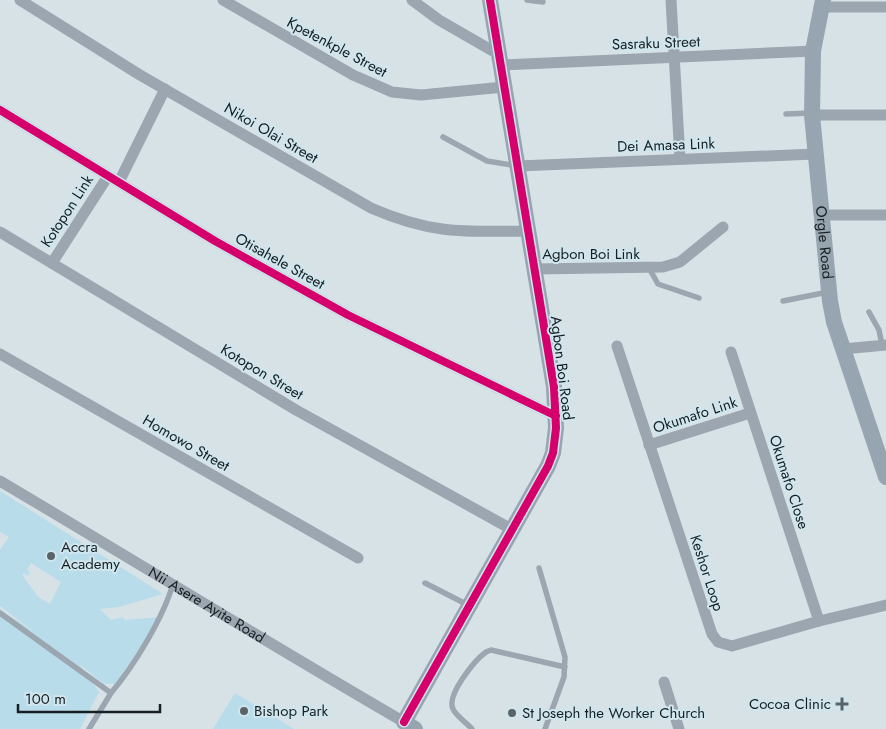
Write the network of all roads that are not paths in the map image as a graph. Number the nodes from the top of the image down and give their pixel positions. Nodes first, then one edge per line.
1 (20, 0) edge
2 (224, 0) edge
3 (412, 0) edge
4 (490, 0) edge
5 (527, 0) edge
6 (671, 0) edge
7 (543, 2) dead end
8 (822, 4) edge
9 (886, 7) edge
10 (813, 51) junction
11 (673, 58) junction
12 (500, 63) junction
13 (504, 87) junction
14 (165, 89) junction
15 (0, 110) edge
16 (786, 114) dead end
17 (812, 114) junction
18 (886, 115) edge
19 (443, 137) dead end
20 (815, 154) junction
21 (680, 159) junction
22 (518, 166) junction
23 (108, 176) junction
24 (119, 182) junction
25 (821, 215) junction
26 (886, 215) edge
27 (723, 227) dead end
28 (528, 231) junction
29 (0, 232) edge
30 (52, 263) junction
31 (649, 268) junction
32 (534, 269) junction
33 (829, 292) junction
34 (699, 298) dead end
35 (783, 301) dead end
36 (869, 312) dead end
37 (884, 345) edge
38 (617, 346) dead end
39 (843, 349) junction
40 (731, 352) dead end
41 (0, 354) edge
42 (750, 413) junction
43 (556, 416) junction
44 (649, 445) junction
45 (886, 477) edge
46 (0, 481) edge
47 (513, 530) junction
48 (358, 558) dead end
49 (539, 568) dead end
50 (426, 583) dead end
51 (173, 584) junction
52 (886, 605) edge
53 (470, 606) junction
54 (0, 614) edge
55 (819, 621) junction
56 (565, 667) junction
57 (664, 682) dead end
58 (111, 693) junction
59 (409, 726) edge
60 (90, 729) edge
61 (472, 729) edge
62 (544, 729) edge
63 (679, 729) edge

1 - 14 street, Nikoi Olai Street
2 - 13 street, Kpetenkple Street
3 - 12 street
4 - 12 street, Agbon Boi Road
5 - 7 lane
6 - 11 street
8 - 9 street
8 - 10 street, Orgle Road
10 - 11 street, Sasraku Street
10 - 17 street, Orgle Road
11 - 12 street, Sasraku Street
11 - 21 street
12 - 13 street, Agbon Boi Road
13 - 22 street, Agbon Boi Road
14 - 24 street, Kotopon Link
14 - 28 street, Nikoi Olai Street
15 - 23 street, Otisahele Street
16 - 17 lane
17 - 18 street
17 - 20 street, Orgle Road
19 - 22 lane
20 - 21 street, Dei Amasa Link
20 - 25 street, Orgle Road
21 - 22 street, Dei Amasa Link
22 - 28 street, Agbon Boi Road
23 - 24 street, Otisahele Street
23 - 30 street, Kotopon Link
24 - 43 street, Otisahele Street
25 - 26 street
25 - 33 street, Orgle Road
27 - 31 street, Agbon Boi Link
28 - 32 street, Agbon Boi Road
29 - 30 street, Kotopon Street
30 - 47 street, Kotopon Street
31 - 32 street, Agbon Boi Link
31 - 34 lane, Agbon Boi Link
32 - 43 street, Agbon Boi Road
33 - 35 lane
33 - 39 street, Orgle Road
36 - 37 lane
37 - 39 street
38 - 44 street, Keshor Loop
39 - 45 street, Orgle Road
40 - 42 street, Okumafo Close
41 - 48 street, Homowo Street
42 - 44 street, Okumafo Link
42 - 55 street, Okumafo Close
43 - 47 street, Agbon Boi Road
44 - 55 street, Keshor Loop
46 - 51 street, Nii Asere Ayite Road
47 - 53 street, Agbon Boi Road
49 - 56 lane
50 - 53 lane
51 - 58 lane
51 - 59 street, Nii Asere Ayite Road
52 - 55 street, Keshor Loop
53 - 59 street, Agbon Boi Road
54 - 58 lane
56 - 61 lane
56 - 62 lane
57 - 63 street
58 - 60 lane

